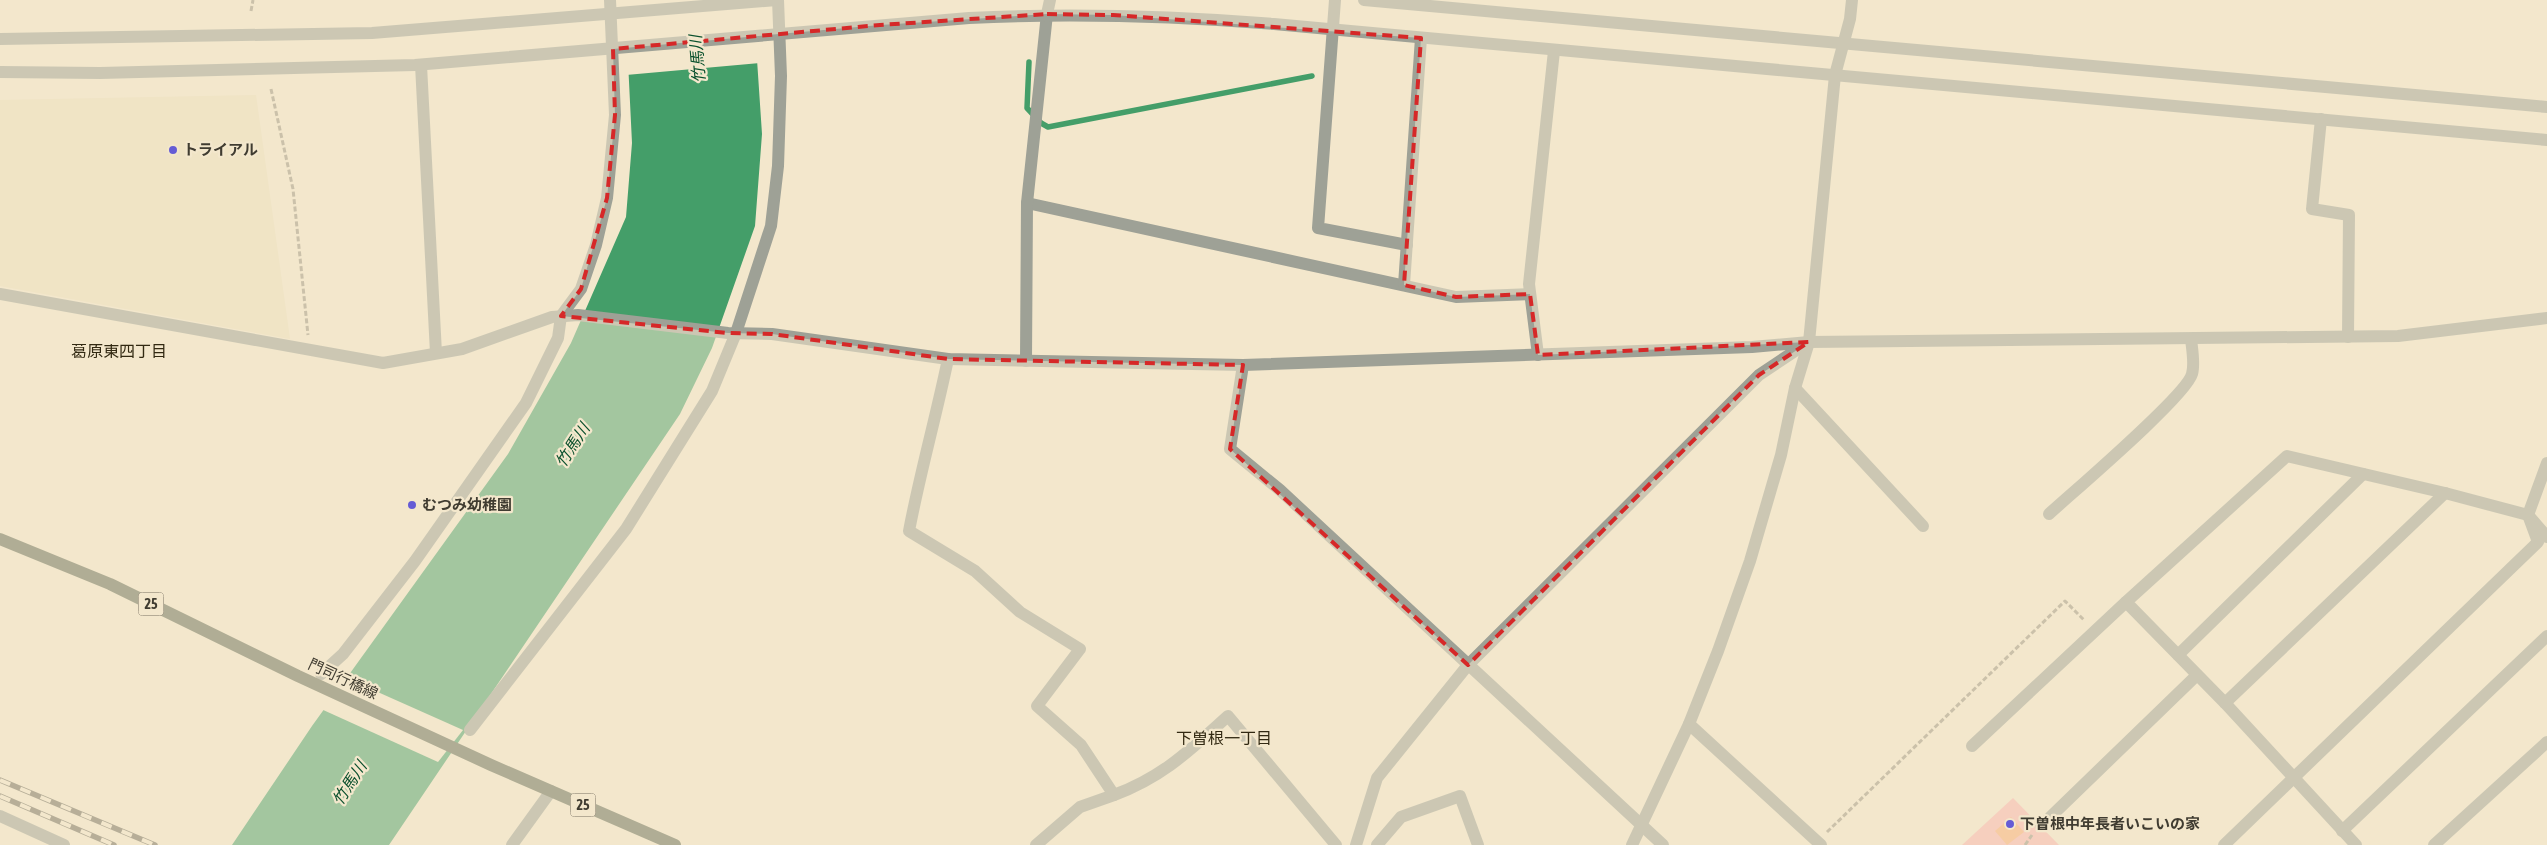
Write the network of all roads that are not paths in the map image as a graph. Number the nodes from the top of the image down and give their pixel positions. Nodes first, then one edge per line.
1 (610, 0) edge
2 (775, 0) edge
3 (1050, 0) edge
4 (1335, 0) edge
5 (1364, 0) edge
6 (1852, 0) edge
7 (1047, 14) junction
8 (614, 15) junction
9 (1331, 30) junction
10 (776, 35) junction
11 (1421, 38) junction
12 (0, 39) edge
13 (1844, 44) junction
14 (616, 49) junction
15 (1554, 51) junction
16 (421, 65) junction
17 (0, 72) edge
18 (1835, 76) junction
19 (2547, 107) edge
20 (2321, 119) junction
21 (2547, 140) edge
22 (1027, 204) junction
23 (1407, 245) junction
24 (1404, 285) junction
25 (0, 294) edge
26 (1530, 294) junction
27 (561, 316) junction
28 (2547, 318) edge
29 (732, 334) junction
30 (2348, 337) junction
31 (2191, 339) junction
32 (1809, 342) junction
33 (436, 353) junction
34 (1538, 354) junction
35 (948, 359) junction
36 (1026, 361) junction
37 (1243, 365) junction
38 (1795, 388) junction
39 (2547, 463) edge
40 (2363, 474) junction
41 (2445, 493) junction
42 (2049, 514) dead end
43 (2528, 515) junction
44 (1923, 526) dead end
45 (2547, 536) edge
46 (0, 539) edge
47 (2126, 602) junction
48 (2547, 636) edge
49 (2178, 655) junction
50 (1468, 665) junction
51 (321, 674) dead end
52 (2197, 675) junction
53 (2225, 703) junction
54 (1689, 724) junction
55 (470, 730) dead end
56 (2547, 742) edge
57 (1972, 746) dead end
58 (2295, 779) junction
59 (551, 791) junction
60 (1114, 795) junction
61 (0, 816) edge
62 (1642, 826) junction
63 (2042, 826) dead end
64 (2342, 831) junction
65 (1820, 844) edge
66 (64, 845) edge
67 (512, 845) edge
68 (675, 845) edge
69 (1036, 845) edge
70 (1336, 845) edge
71 (1356, 845) edge
72 (1377, 845) edge
73 (1478, 845) edge
74 (1632, 845) edge
75 (1663, 845) edge
76 (2224, 845) edge
77 (2356, 845) edge
78 (2434, 845) edge

1 - 8 street
2 - 8 street
2 - 10 street
3 - 7 street
4 - 9 street
5 - 13 street
6 - 13 street
7 - 9 street
7 - 10 street
7 - 22 street
8 - 12 street
8 - 14 street
9 - 11 street
9 - 23 street
10 - 14 street
10 - 29 street
11 - 15 street
11 - 23 street
13 - 18 street
13 - 19 street
14 - 16 street
14 - 27 street
15 - 18 street
15 - 26 street
16 - 17 street
16 - 33 street
18 - 20 street
18 - 32 street
20 - 21 street
20 - 30 street
22 - 24 street
22 - 36 street
23 - 24 street
24 - 26 street
25 - 33 street
26 - 34 street
27 - 29 street
27 - 33 street
27 - 51 street
28 - 30 street
29 - 35 street
29 - 55 street
30 - 31 street
31 - 32 street
31 - 42 street
32 - 34 street
32 - 38 street
32 - 50 street
34 - 37 street
35 - 36 street
35 - 60 street
36 - 37 street
37 - 50 street
38 - 44 street
38 - 54 street
39 - 43 street
40 - 41 street
40 - 47 street
40 - 49 street
41 - 43 street
41 - 53 street
43 - 45 street
43 - 58 street
46 - 59 main road, 門司行橋線 / 25
47 - 49 street
47 - 57 street
48 - 64 street
49 - 52 street
50 - 62 street
50 - 71 street
52 - 53 street
52 - 63 street
53 - 58 street
54 - 62 street
54 - 65 street
56 - 78 street
58 - 64 street
58 - 76 street
59 - 67 street
59 - 68 main road, 門司行橋線 / 25
60 - 69 street
60 - 70 street
61 - 66 street
62 - 74 street
62 - 75 street
64 - 77 street
72 - 73 street

